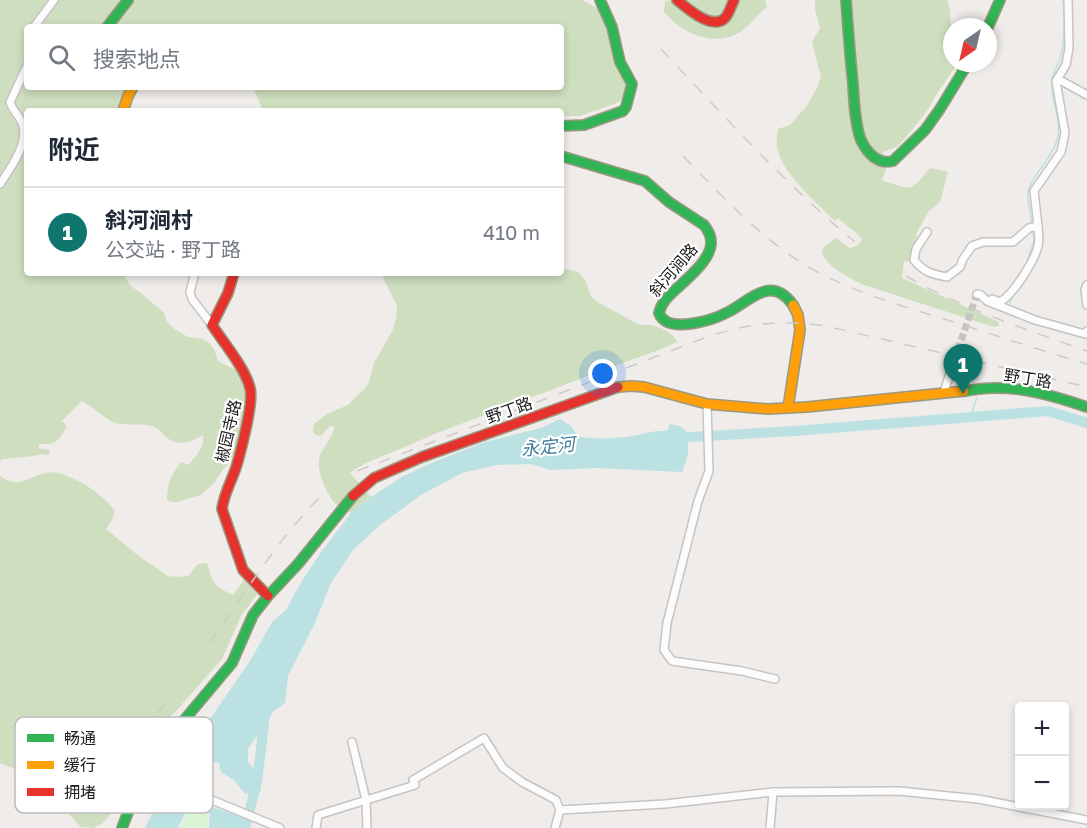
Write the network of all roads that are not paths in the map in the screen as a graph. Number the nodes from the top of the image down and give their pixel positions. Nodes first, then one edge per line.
1 (54, 0) edge
2 (128, 0) edge
3 (600, 0) edge
4 (676, 0) edge
5 (734, 0) edge
6 (846, 0) edge
7 (1000, 0) edge
8 (1068, 0) edge
9 (992, 18) edge
10 (36, 24) edge
11 (109, 24) edge
12 (24, 72) edge
13 (963, 72) edge
14 (1058, 79) junction
15 (132, 90) edge
16 (1087, 96) edge
17 (124, 108) edge
18 (564, 126) edge
19 (24, 135) edge
20 (24, 135) edge
21 (564, 157) edge
22 (0, 184) edge
23 (1034, 227) junction
24 (927, 232) dead end
25 (194, 276) edge
26 (234, 276) edge
27 (1087, 285) edge
28 (1087, 305) edge
29 (212, 325) junction
30 (1087, 331) edge
31 (951, 370) tunnel mouth
32 (944, 392) junction
33 (707, 404) junction
34 (1087, 407) edge
35 (788, 408) junction
36 (268, 596) junction
37 (775, 679) dead end
38 (187, 717) edge
39 (352, 742) dead end
40 (773, 792) junction
41 (366, 800) junction
42 (213, 801) edge
43 (1015, 805) edge
44 (560, 810) junction
45 (1039, 810) edge
46 (128, 813) edge
47 (1087, 820) edge
48 (122, 828) edge
49 (280, 828) edge
50 (316, 828) edge
51 (367, 828) edge
52 (555, 828) edge
53 (770, 828) edge

1 - 10 street
2 - 11 street
3 - 18 street
4 - 5 street
6 - 13 street
7 - 9 street
8 - 14 street
12 - 20 street
14 - 16 street
14 - 23 street
15 - 17 street
19 - 22 street
21 - 35 street, 斜河涧路
23 - 24 street
23 - 30 street
25 - 29 street
26 - 29 street
27 - 28 street
29 - 36 street, 椒园寺路
31 - 32 street
32 - 34 street, 野丁路
32 - 35 street, 野丁路
33 - 35 street, 野丁路
33 - 36 street, 野丁路
33 - 37 street
36 - 38 street, 野丁路
39 - 41 street
40 - 43 street
40 - 44 street
40 - 53 street
41 - 44 street
41 - 50 street
41 - 51 street
42 - 49 street
44 - 52 street
45 - 47 street
46 - 48 street, 野丁路

